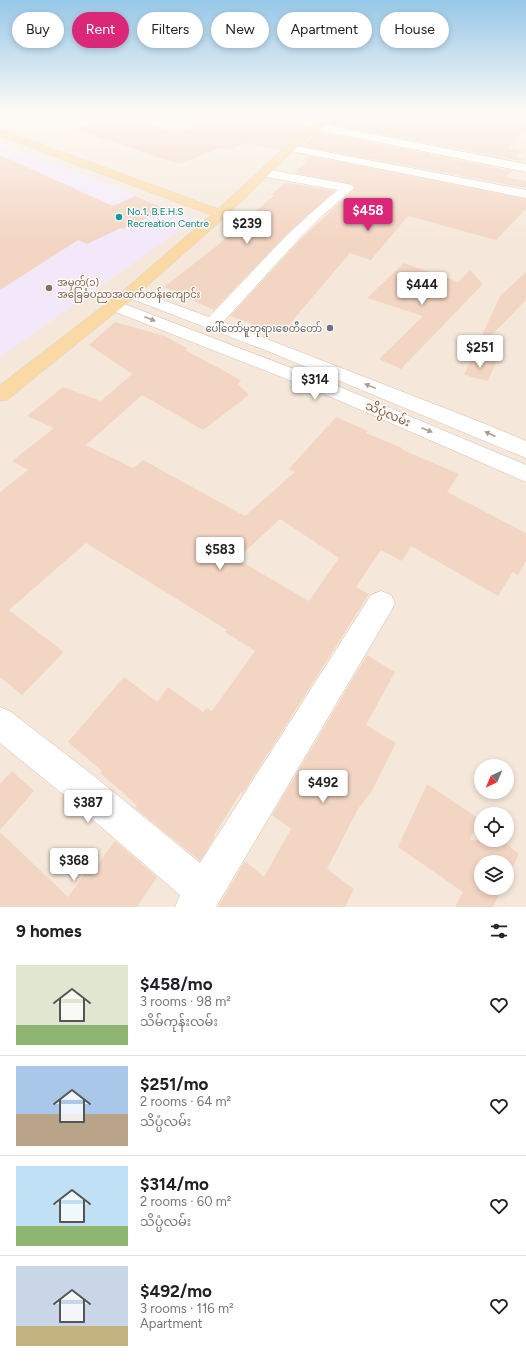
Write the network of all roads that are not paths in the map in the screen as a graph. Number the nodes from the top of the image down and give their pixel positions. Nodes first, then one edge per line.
1 (63, 155) edge
2 (283, 155) edge
3 (328, 155) edge
4 (464, 155) edge
5 (526, 168) edge
6 (265, 173) junction
7 (526, 194) edge
8 (220, 214) junction
9 (130, 293) junction
10 (114, 305) junction
11 (212, 324) junction
12 (0, 395) edge
13 (526, 450) edge
14 (526, 474) edge
15 (381, 603) dead end
16 (0, 723) edge
17 (199, 899) edge

1 - 8 main road
2 - 6 main road
3 - 7 street
4 - 5 street
6 - 8 main road
6 - 11 street
8 - 9 main road
9 - 10 main road
9 - 11 street, သိပ္ပံလမ်း
10 - 12 main road
10 -> 14 street, သိပ္ပံလမ်း
13 -> 11 street, သိပ္ပံလမ်း
15 - 17 street
16 - 17 street

